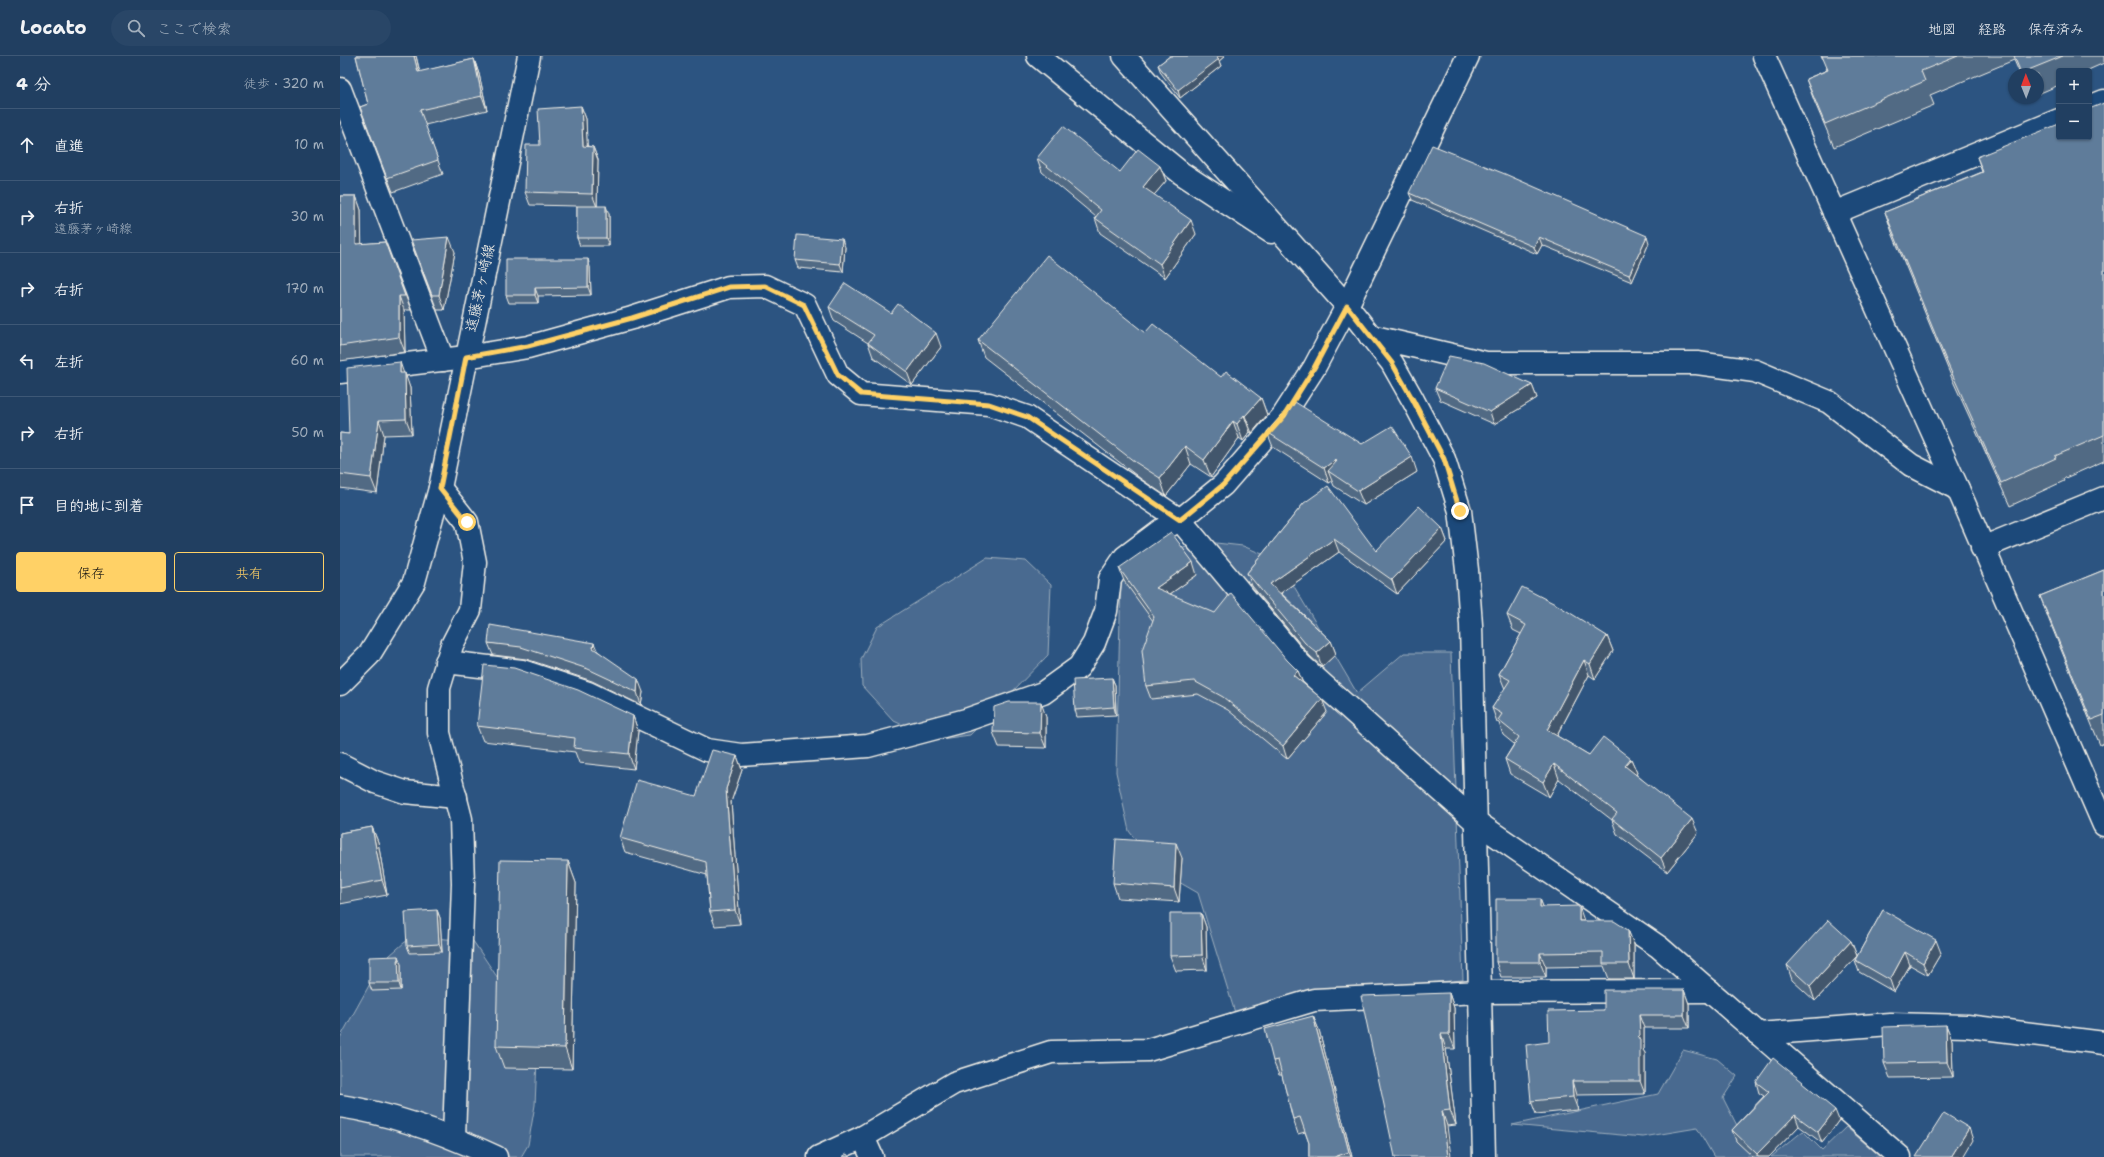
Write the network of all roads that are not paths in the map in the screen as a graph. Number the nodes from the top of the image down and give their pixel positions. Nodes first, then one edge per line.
1 (529, 56) edge
2 (1038, 56) edge
3 (1124, 56) edge
4 (1468, 56) edge
5 (1764, 56) edge
6 (340, 90) edge
7 (2104, 101) edge
8 (2092, 106) edge
9 (2056, 121) edge
10 (1834, 213) junction
11 (1295, 248) junction
12 (1347, 306) junction
13 (1370, 336) junction
14 (466, 357) junction
15 (443, 360) junction
16 (340, 372) edge
17 (440, 488) junction
18 (1958, 489) junction
19 (2104, 498) edge
20 (1180, 520) junction
21 (1982, 548) junction
22 (446, 662) junction
23 (340, 684) edge
24 (340, 764) edge
25 (456, 797) junction
26 (1475, 820) junction
27 (2104, 825) edge
28 (1710, 991) junction
29 (1480, 992) junction
30 (1758, 1034) junction
31 (2104, 1043) edge
32 (340, 1106) edge
33 (454, 1137) junction
34 (863, 1137) junction
35 (496, 1157) edge
36 (819, 1157) edge
37 (872, 1157) edge
38 (1484, 1157) edge
39 (1900, 1157) edge

1 - 14 street, 遠藤茅ヶ崎線
2 - 11 street
3 - 11 street
4 - 12 street
5 - 10 street
6 - 15 street
7 - 8 street
9 - 10 street
10 - 18 street
11 - 12 street
12 - 13 street
12 - 20 street
13 - 18 street
13 - 26 street
14 - 15 street
14 - 17 street, 遠藤茅ヶ崎線
14 - 20 street
15 - 16 street
17 - 22 street
17 - 23 street, 遠藤茅ヶ崎線
18 - 21 street
19 - 21 street
20 - 22 street
20 - 26 street
21 - 27 street
22 - 25 street
24 - 25 street
25 - 33 street
26 - 28 street
26 - 29 street
28 - 29 street
28 - 30 street
29 - 34 street
29 - 38 street
30 - 31 street
30 - 39 street
32 - 33 street
33 - 35 street
34 - 36 street
34 - 37 street

